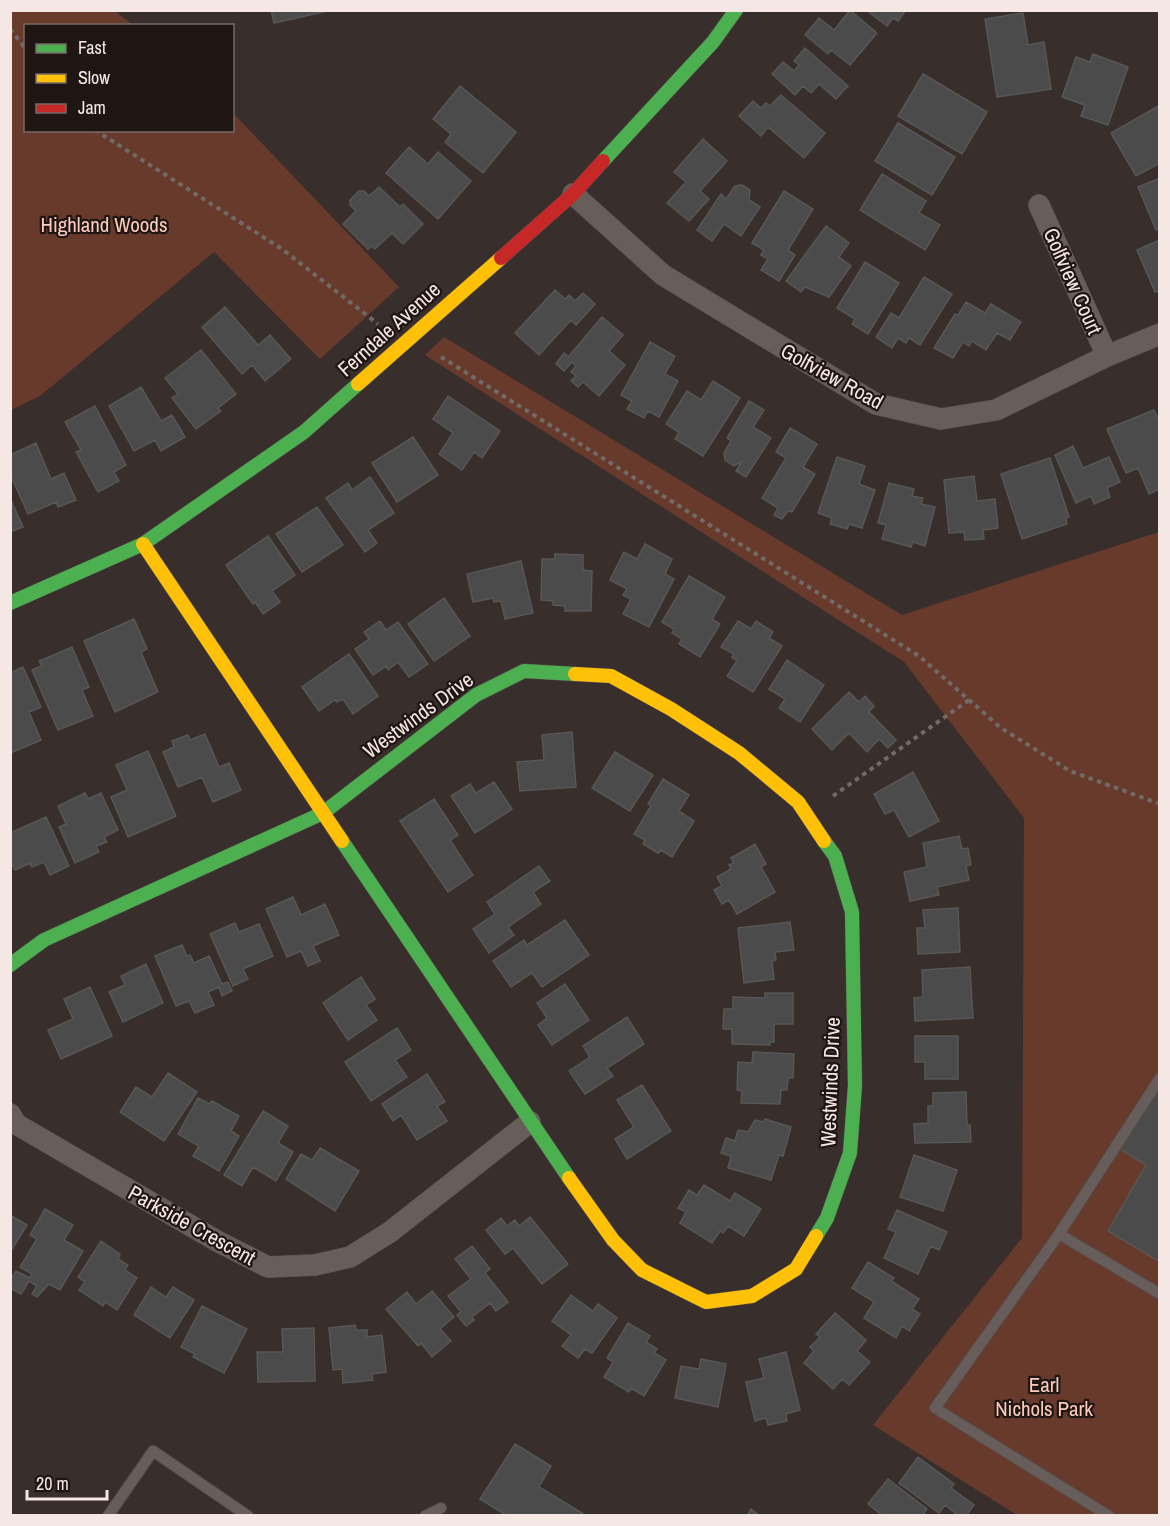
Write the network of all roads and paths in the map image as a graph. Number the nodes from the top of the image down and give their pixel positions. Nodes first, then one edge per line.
1 (736, 10) edge
2 (10, 29) edge
3 (24, 46) edge
4 (98, 132) edge
5 (573, 194) junction
6 (1040, 206) dead end
7 (378, 324) dead end
8 (1160, 334) edge
9 (1107, 356) junction
10 (441, 357) dead end
11 (143, 544) junction
12 (10, 603) edge
13 (969, 700) junction
14 (833, 796) dead end
15 (1160, 804) edge
16 (323, 813) junction
17 (10, 965) edge
18 (1160, 1078) edge
19 (10, 1114) edge
20 (530, 1122) junction
21 (1059, 1234) junction
22 (1160, 1294) edge
23 (441, 1508) dead end
24 (108, 1515) edge
25 (248, 1515) edge
26 (425, 1515) edge
27 (1109, 1515) edge

1 - 5 street, Ferndale Avenue
2 - 3 path
4 - 7 path
5 - 9 street, Golfview Road
5 - 11 street, Ferndale Avenue
6 - 9 street, Golfview Court
8 - 9 street, Golfview Road
10 - 13 path
11 - 12 street, Ferndale Avenue
11 - 16 street, Westwinds Drive
13 - 14 path
13 - 15 path
16 - 17 street
16 - 20 street, Westwinds Drive
16 - 20 street, Westwinds Drive
18 - 21 lane
19 - 20 street, Parkside Crescent
21 - 22 lane
21 - 27 lane
23 - 26 lane
24 - 25 lane

